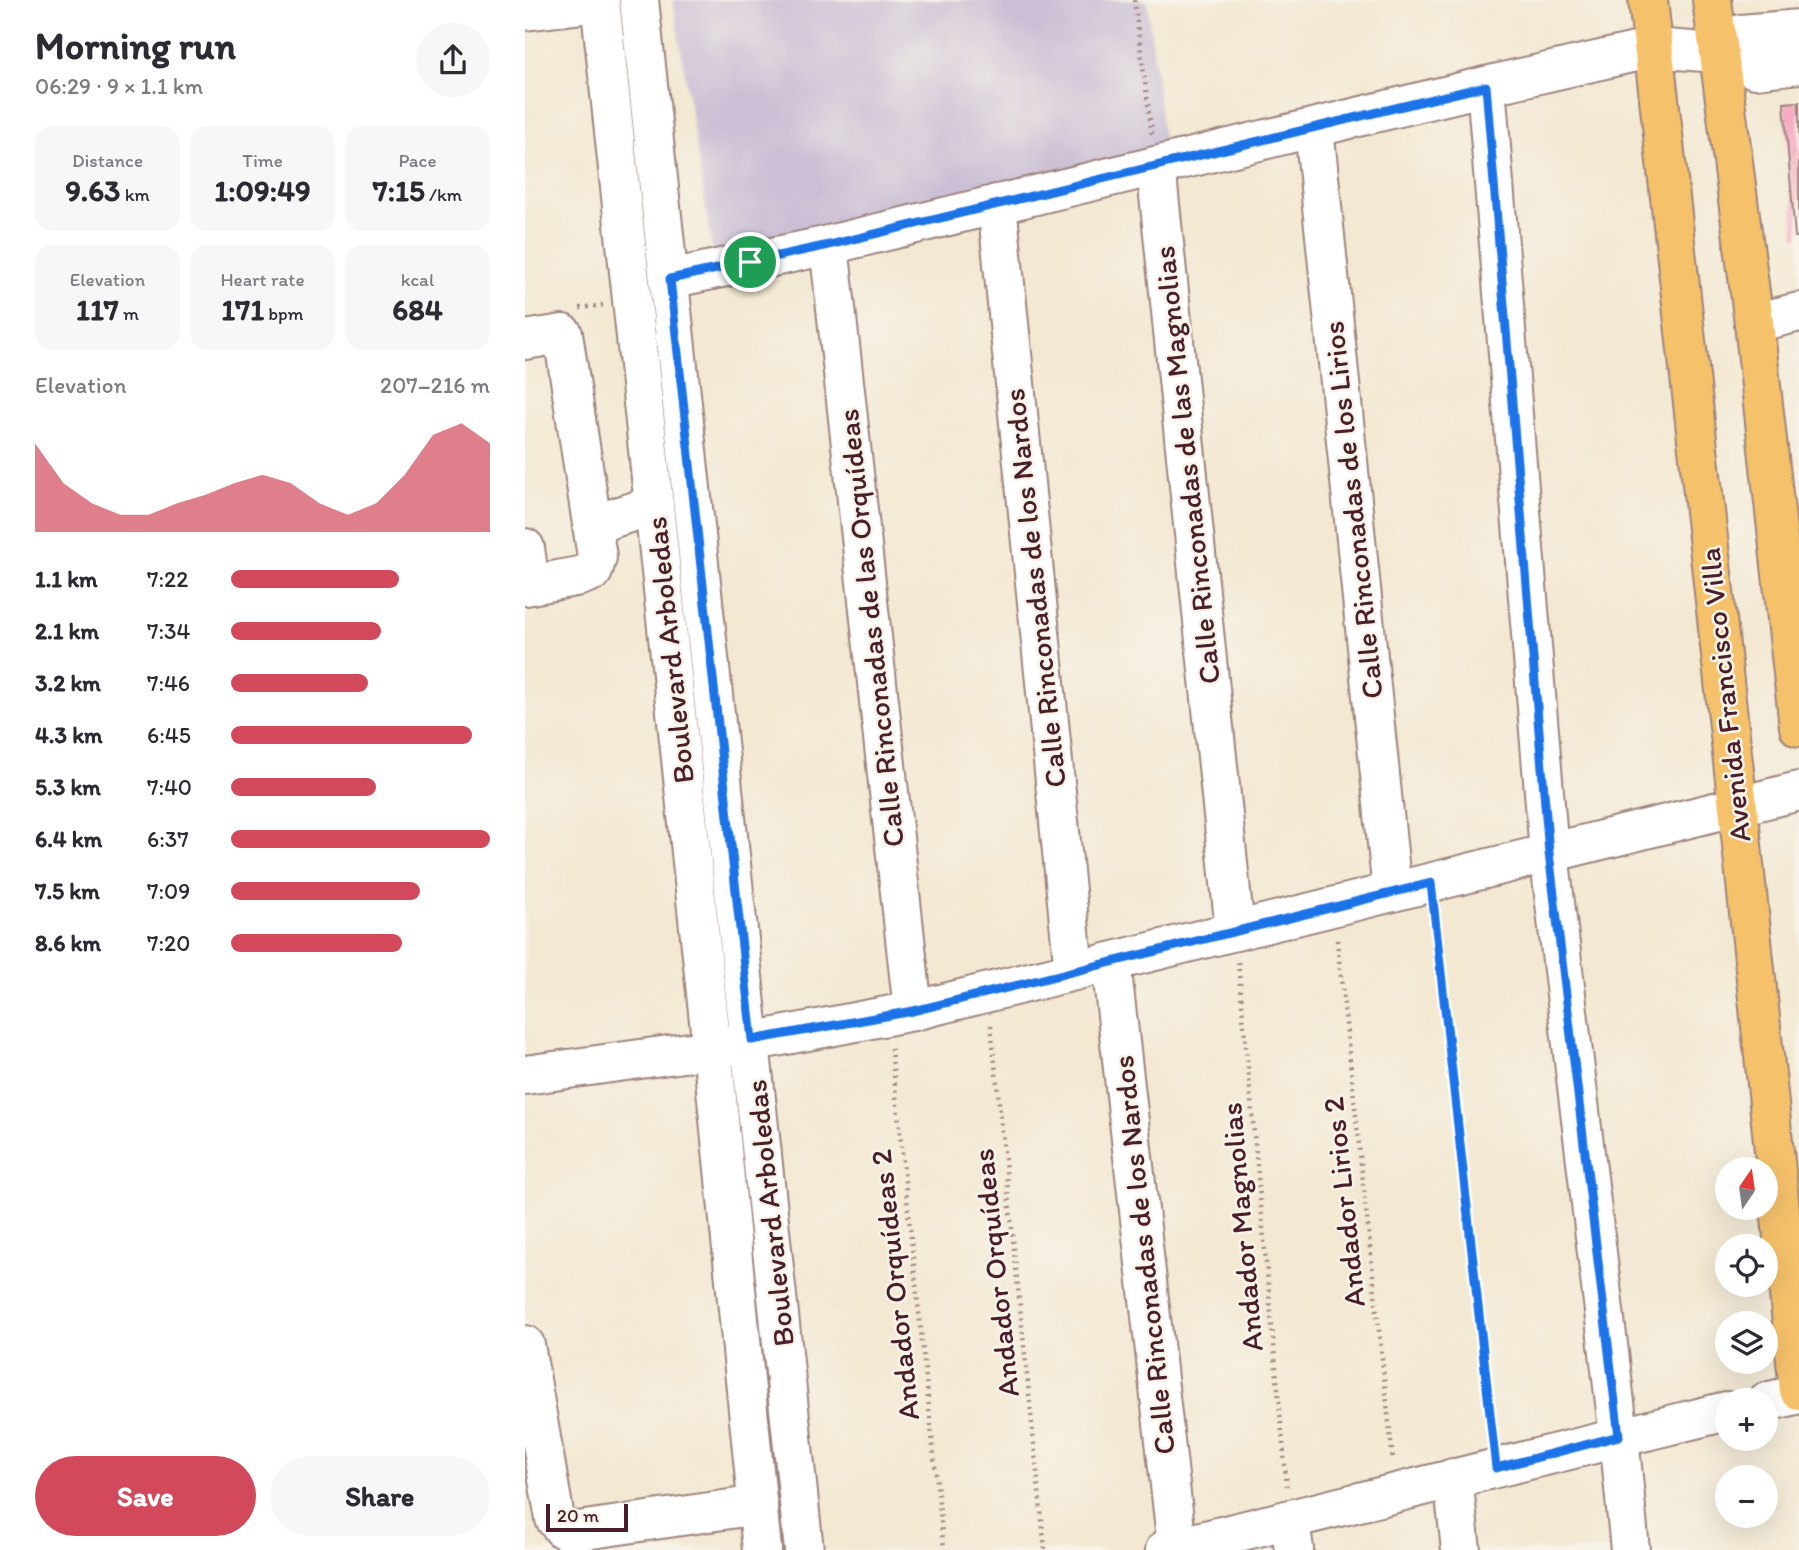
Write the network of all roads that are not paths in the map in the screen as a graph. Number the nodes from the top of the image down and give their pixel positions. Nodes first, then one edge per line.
1 (639, 0) edge
2 (1648, 0) edge
3 (1712, 0) edge
4 (600, 1) edge
5 (525, 11) edge
6 (1795, 31) edge
7 (1653, 48) junction
8 (1717, 53) junction
9 (1486, 86) junction
10 (1314, 128) junction
11 (1156, 166) junction
12 (997, 204) junction
13 (829, 245) junction
14 (670, 279) junction
15 (1799, 312) edge
16 (1754, 323) junction
17 (525, 340) edge
18 (655, 516) junction
19 (593, 534) junction
20 (525, 548) edge
21 (528, 585) edge
22 (1799, 727) edge
23 (1799, 791) edge
24 (1738, 807) junction
25 (1549, 853) junction
26 (1392, 892) junction
27 (1235, 931) junction
28 (1111, 962) junction
29 (1074, 971) junction
30 (900, 1014) junction
31 (752, 1040) junction
32 (712, 1049) junction
33 (525, 1075) edge
34 (525, 1345) edge
35 (1799, 1392) edge
36 (1778, 1398) edge
37 (1715, 1414) edge
38 (1619, 1436) junction
39 (1453, 1478) junction
40 (758, 1505) junction
41 (1292, 1534) edge
42 (1171, 1549) edge
43 (762, 1550) edge
44 (804, 1550) edge
45 (1461, 1550) edge
46 (1630, 1550) edge

1 - 14 street, Boulevard Arboledas
2 - 7 main road, Avenida Francisco Villa
3 - 8 main road
4 - 5 street
4 - 18 street, Boulevard Arboledas
6 - 8 street
7 - 8 street
7 - 9 street
7 - 24 main road, Avenida Francisco Villa
8 - 16 main road
9 - 10 street
9 - 25 street
10 - 11 street
10 - 26 street, Calle Rinconadas de los Lirios
11 - 12 street
11 - 27 street, Calle Rinconadas de las Magnolias
12 - 13 street
12 - 29 street, Calle Rinconadas de los Nardos
13 - 14 street
13 - 30 street, Calle Rinconadas de las Orquídeas
14 - 31 street, Boulevard Arboledas
15 - 16 street
16 - 22 main road
17 - 19 street
18 - 19 street
18 - 32 street, Boulevard Arboledas
19 - 21 street
20 - 21 street
23 - 24 street
24 - 25 street
24 - 35 main road, Avenida Francisco Villa
25 - 26 street
25 - 38 street
26 - 27 street
27 - 28 street
28 - 29 street
28 - 42 street, Calle Rinconadas de los Nardos
29 - 30 street
30 - 31 street
31 - 32 street
31 - 44 street, Boulevard Arboledas
32 - 33 street
32 - 40 street, Boulevard Arboledas
34 - 40 street
35 - 36 street
37 - 38 street
38 - 39 street
38 - 46 street
39 - 41 street
39 - 45 street
40 - 43 street, Boulevard Arboledas
41 - 42 street

